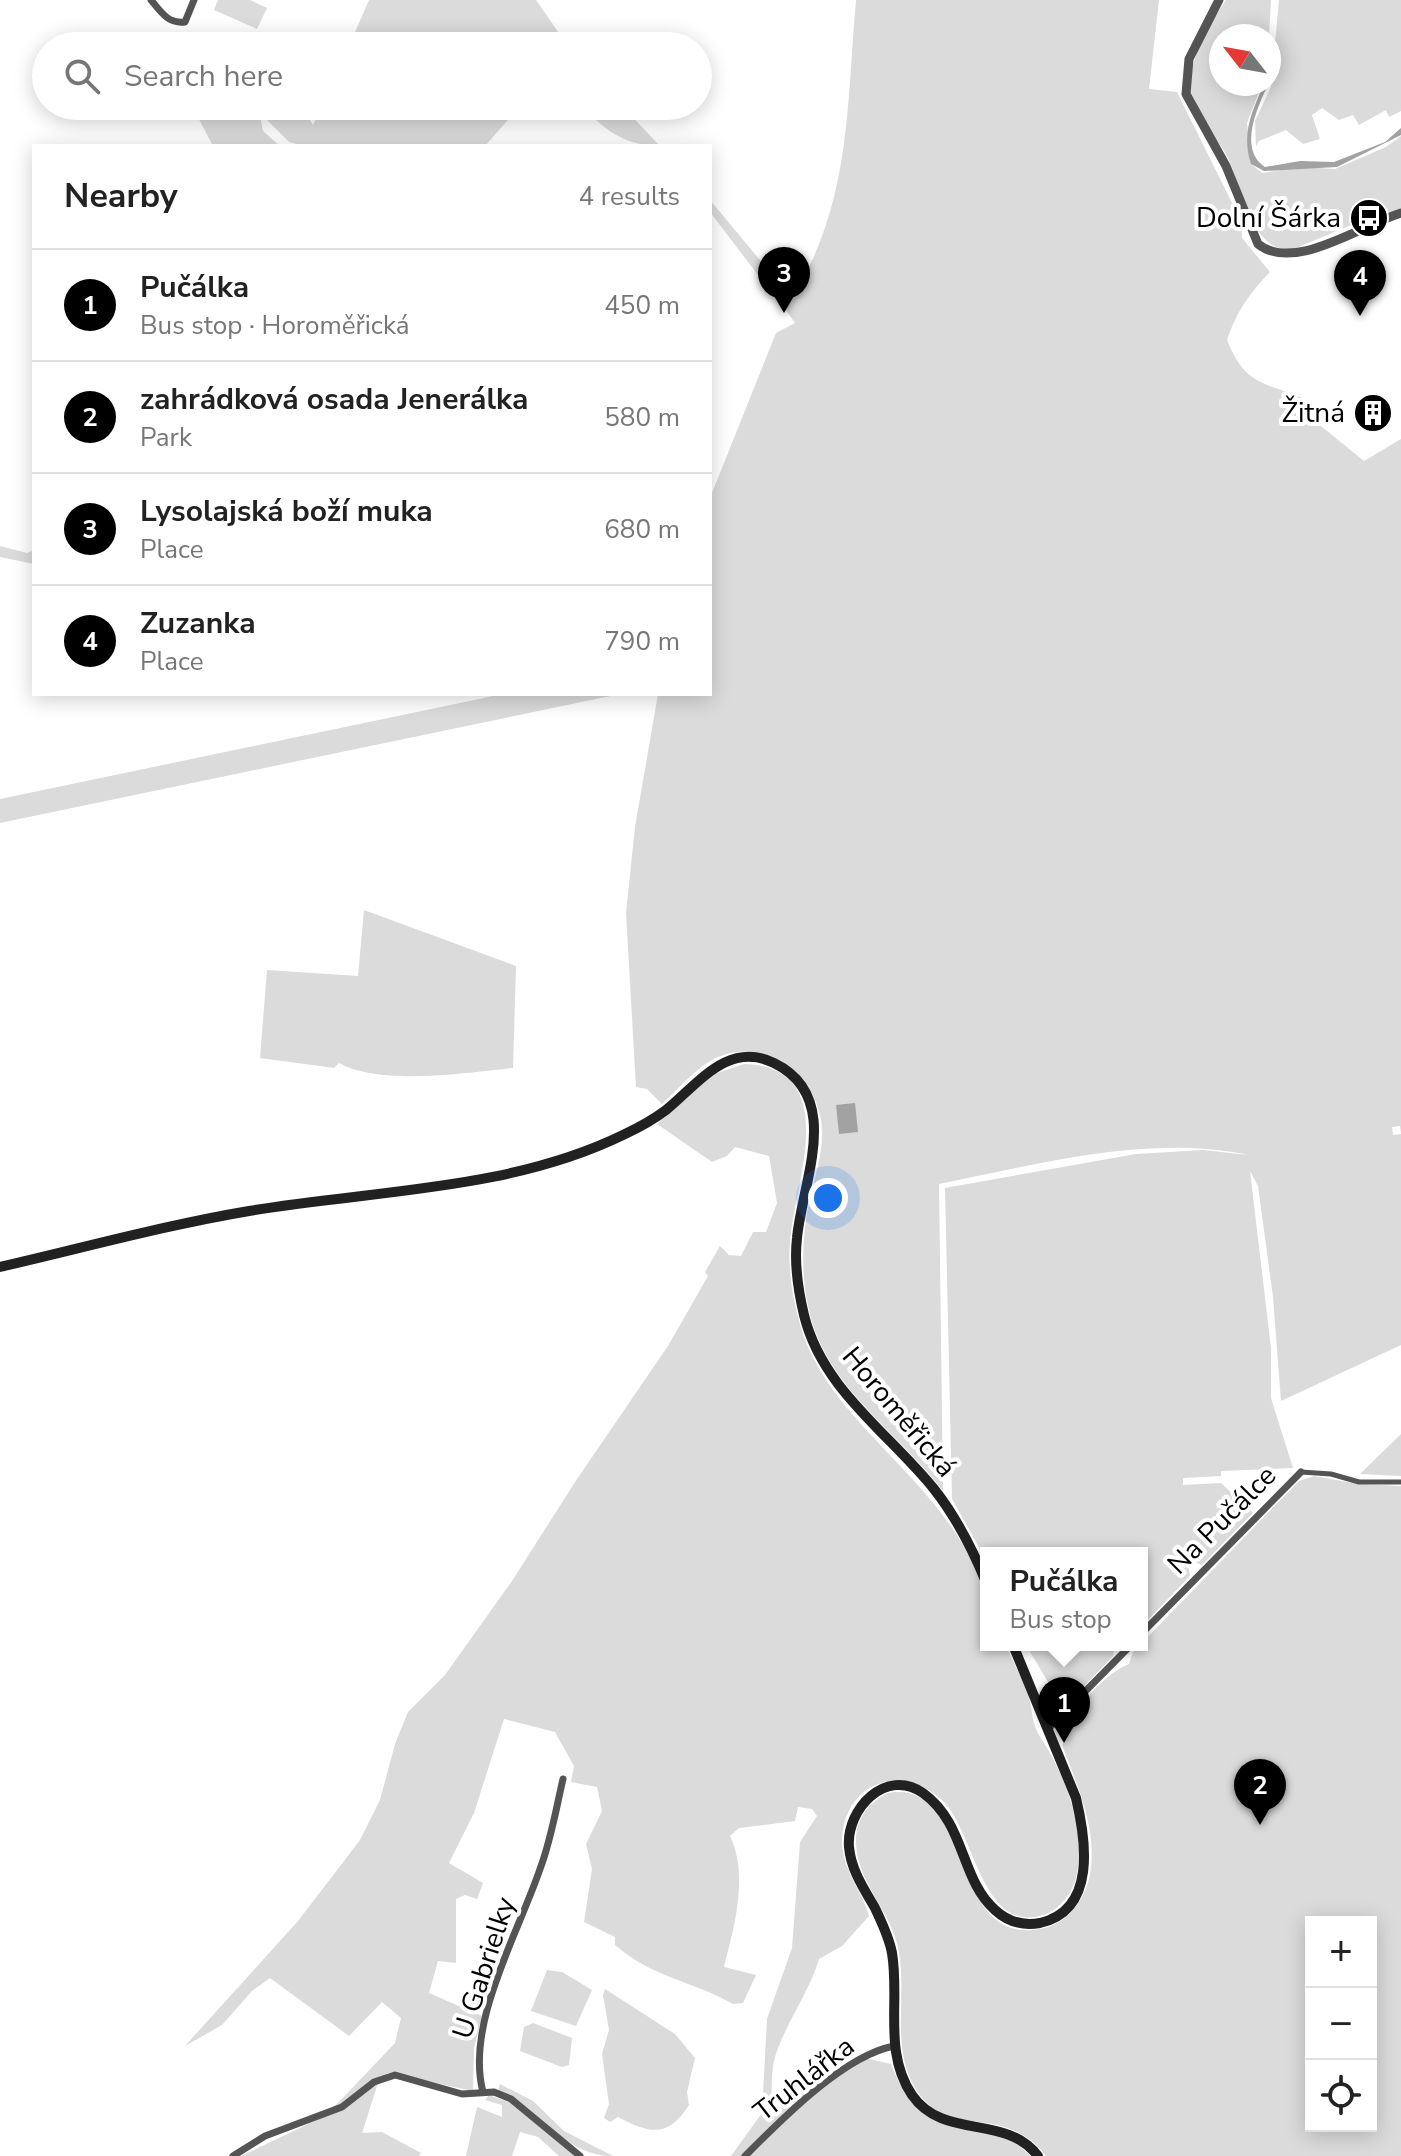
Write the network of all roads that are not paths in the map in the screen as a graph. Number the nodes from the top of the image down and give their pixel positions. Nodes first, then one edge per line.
1 (151, 0) edge
2 (194, 0) edge
3 (1219, 0) edge
4 (1401, 213) edge
5 (0, 1267) edge
6 (1301, 1472) joint
7 (1401, 1482) edge
8 (980, 1569) edge
9 (1148, 1627) edge
10 (1016, 1651) edge
11 (1125, 1651) edge
12 (1048, 1729) junction
13 (563, 1779) dead end
14 (894, 2046) junction
15 (483, 2092) junction
16 (233, 2156) edge
17 (580, 2156) edge
18 (745, 2156) edge
19 (1038, 2156) edge

1 - 2 street
3 - 4 street
5 - 8 main road, Horoměřická
6 - 7 street
6 - 9 street, Na Pučálce
10 - 12 main road
11 - 12 street
12 - 14 main road
13 - 15 street, U Gabrielky
14 - 18 street, Truhlářka
14 - 19 main road
15 - 16 street
15 - 17 street

